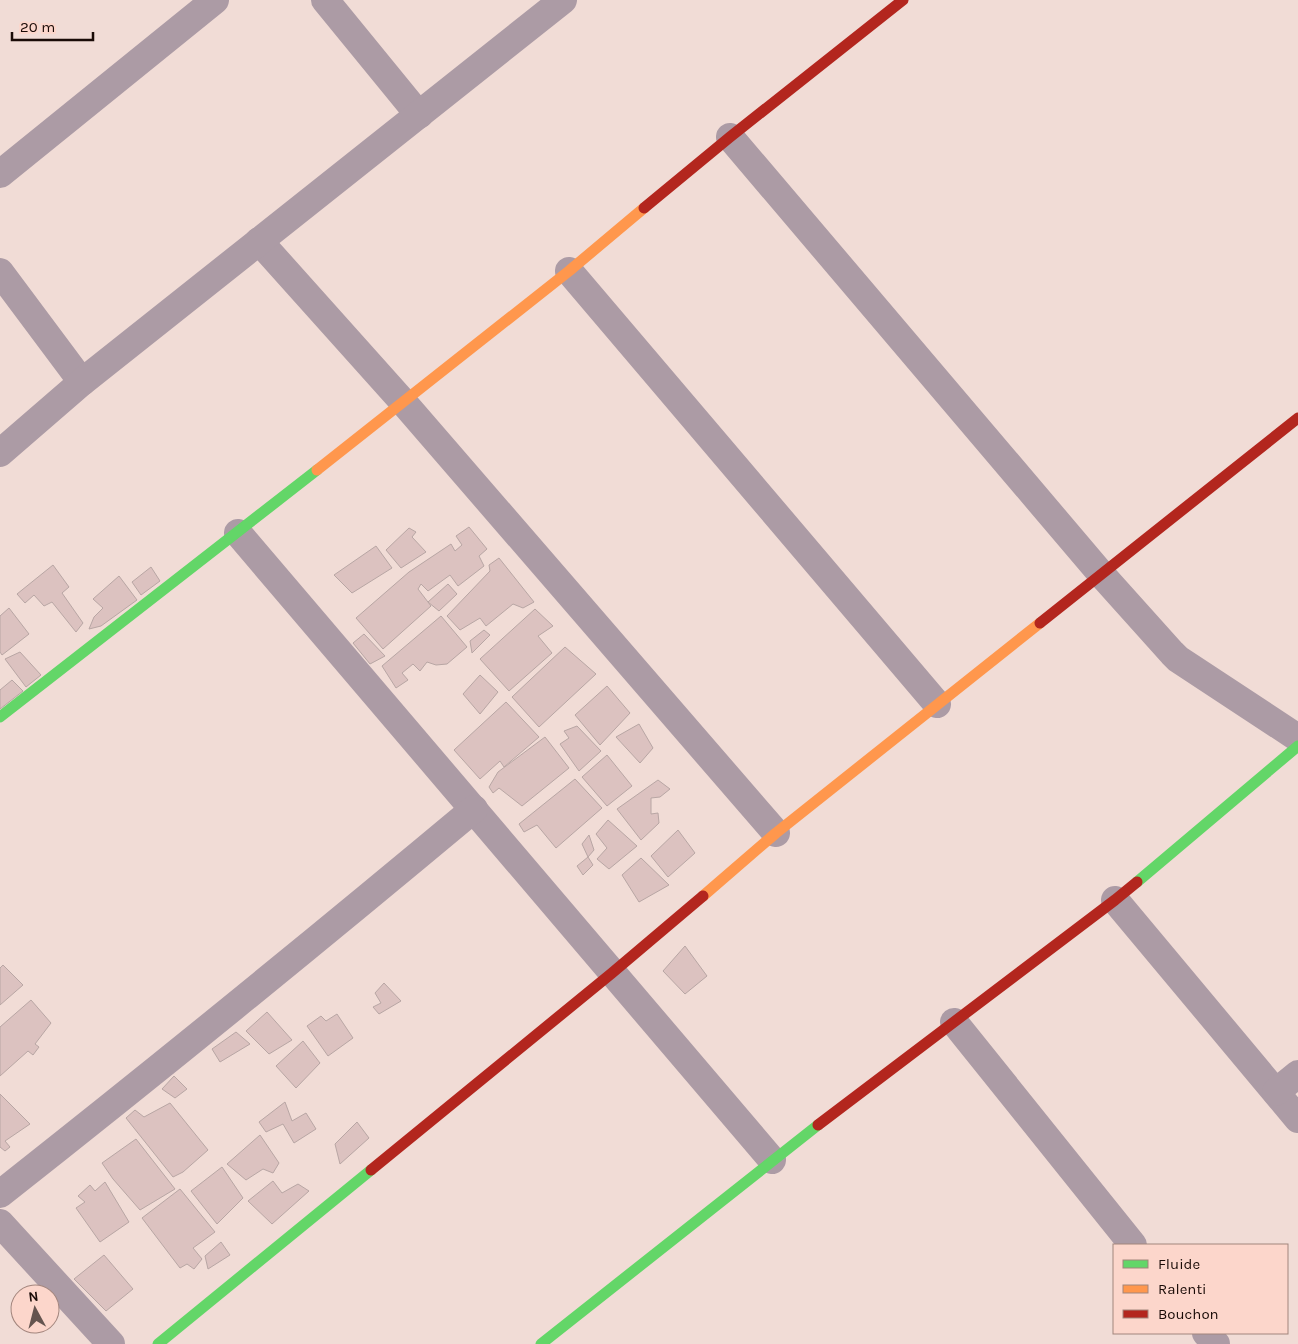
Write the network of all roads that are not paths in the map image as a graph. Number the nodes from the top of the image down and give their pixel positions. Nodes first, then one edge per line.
1 (215, 0) edge
2 (325, 0) edge
3 (564, 0) edge
4 (889, 4) edge
5 (419, 115) junction
6 (730, 137) junction
7 (0, 174) edge
8 (259, 241) junction
9 (0, 272) edge
10 (569, 272) junction
11 (82, 382) junction
12 (404, 403) junction
13 (1298, 418) edge
14 (0, 453) edge
15 (238, 533) junction
16 (1102, 575) junction
17 (937, 704) junction
18 (0, 717) edge
19 (1298, 738) edge
20 (1298, 746) edge
21 (474, 809) junction
22 (776, 832) junction
23 (1115, 900) junction
24 (612, 973) junction
25 (954, 1022) junction
26 (1298, 1074) edge
27 (1276, 1092) junction
28 (1298, 1119) edge
29 (772, 1160) junction
30 (0, 1194) edge
31 (0, 1223) edge
32 (1133, 1244) edge
33 (1207, 1334) edge
34 (111, 1344) edge
35 (158, 1344) edge
36 (541, 1344) edge
37 (1216, 1344) edge

1 - 7 street
2 - 5 street
3 - 5 street
4 - 6 street
5 - 8 street
6 - 10 street
6 - 16 street
8 - 11 street
8 - 12 street
9 - 11 street
10 - 12 street
10 - 17 street
11 - 14 street
12 - 15 street
12 - 22 street
13 - 16 street
15 - 18 street
15 - 21 street
16 - 17 street
16 - 19 street
17 - 22 street
20 - 23 street
21 - 24 street
21 - 30 street
22 - 24 street
23 - 25 street
23 - 27 street
24 - 29 street
24 - 35 street
25 - 29 street
25 - 32 street
26 - 27 street
27 - 28 street
29 - 36 street
31 - 34 street
33 - 37 street

